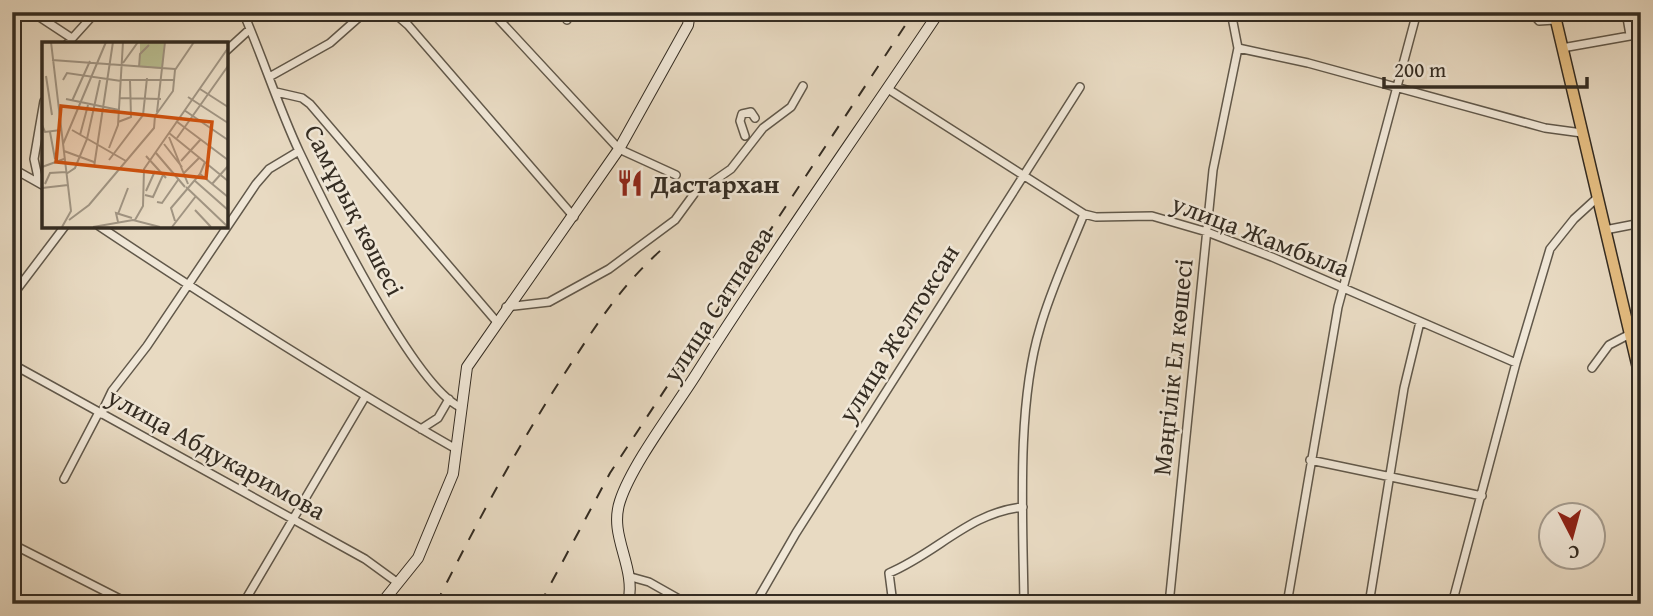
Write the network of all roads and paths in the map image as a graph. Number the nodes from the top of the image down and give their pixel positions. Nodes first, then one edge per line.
1 (32, 12) edge
2 (96, 12) edge
3 (243, 12) edge
4 (365, 12) edge
5 (393, 12) edge
6 (492, 12) edge
7 (690, 12) edge
8 (939, 12) edge
9 (1231, 12) edge
10 (1416, 12) edge
11 (1531, 12) edge
12 (1626, 12) edge
13 (1554, 16) edge
14 (250, 29) junction
15 (1641, 34) edge
16 (1630, 35) junction
17 (68, 40) edge
18 (1238, 48) junction
19 (1562, 48) junction
20 (228, 49) edge
21 (271, 76) junction
22 (803, 86) dead end
23 (1080, 87) dead end
24 (1398, 88) junction
25 (888, 89) junction
26 (276, 92) junction
27 (42, 113) edge
28 (755, 118) dead end
29 (1582, 133) junction
30 (746, 136) dead end
31 (619, 149) junction
32 (299, 151) junction
33 (12, 168) edge
34 (1023, 174) junction
35 (676, 175) dead end
36 (41, 184) edge
37 (705, 187) dead end
38 (694, 194) dead end
39 (1597, 198) junction
40 (1084, 214) junction
41 (574, 217) junction
42 (228, 222) edge
43 (1641, 223) edge
44 (63, 228) edge
45 (102, 228) edge
46 (224, 228) edge
47 (1605, 230) junction
48 (1208, 232) junction
49 (188, 286) junction
50 (1343, 287) junction
51 (12, 296) edge
52 (506, 307) junction
53 (496, 321) junction
54 (1420, 322) junction
55 (1630, 334) junction
56 (1638, 353) edge
57 (1516, 363) junction
58 (12, 364) edge
59 (1592, 368) dead end
60 (1641, 381) edge
61 (365, 397) junction
62 (449, 399) junction
63 (460, 407) junction
64 (100, 413) junction
65 (421, 429) junction
66 (456, 449) junction
67 (1310, 460) junction
68 (1390, 476) junction
69 (64, 479) dead end
70 (1482, 496) junction
71 (1023, 507) junction
72 (292, 519) junction
73 (12, 544) edge
74 (631, 577) junction
75 (398, 583) junction
76 (130, 604) edge
77 (243, 604) edge
78 (382, 604) edge
79 (628, 604) edge
80 (688, 604) edge
81 (755, 604) edge
82 (893, 604) edge
83 (1024, 604) edge
84 (1169, 604) edge
85 (1287, 604) edge
86 (1369, 604) edge
87 (1452, 604) edge

1 - 17 street
2 - 17 street
3 - 14 street, Самұрық көшесі
4 - 21 street
5 - 41 street
6 - 31 street
7 - 31 street
8 - 25 street, улица Сатпаева
9 - 18 street, Мәңгілік Ел көшесі
10 - 24 street
11 - 13 street
12 - 16 street
13 - 19 main road
14 - 20 street
14 - 21 street, Самұрық көшесі
15 - 16 street
16 - 19 street
18 - 24 street
18 - 48 street, Мәңгілік Ел көшесі
19 - 29 main road
21 - 26 street, Самұрық көшесі
22 - 37 street
23 - 34 street, улица Желтоксан
24 - 29 street
24 - 50 street
25 - 34 street, улица Жамбыла
25 - 74 street, улица Сатпаева
26 - 32 street, Самұрық көшесі
26 - 53 street
27 - 36 street
28 - 30 street
29 - 39 main road
31 - 35 street
31 - 41 street
32 - 42 street
32 - 62 street, Самұрық көшесі
33 - 36 street
34 - 40 street, улица Жамбыла
34 - 81 street, улица Желтоксан
38 - 52 street
39 - 47 main road
39 - 57 street
40 - 48 street, улица Жамбыла
40 - 71 street
41 - 52 street
43 - 47 street
44 - 51 street
45 - 49 street
46 - 49 street
47 - 55 main road
48 - 50 street, улица Жамбыла
48 - 84 street, Мәңгілік Ел көшесі
49 - 61 street
49 - 64 street
50 - 54 street, улица Жамбыла
50 - 67 street
52 - 53 street
53 - 63 street
54 - 57 street, улица Жамбыла
54 - 68 street
55 - 56 main road
55 - 59 street
56 - 60 main road
57 - 70 street
58 - 64 street, улица Абдукаримова
61 - 65 street
61 - 72 street
62 - 63 street, Самұрық көшесі
62 - 65 street
63 - 66 street
64 - 69 street
64 - 72 street, улица Абдукаримова
65 - 66 street
66 - 75 street
67 - 68 street
67 - 85 street
68 - 70 street
68 - 86 street
70 - 87 street
71 - 82 street
71 - 83 street
72 - 75 street, улица Абдукаримова
72 - 77 street
73 - 76 street
74 - 79 street, улица Сатпаева
74 - 80 street
75 - 78 street

